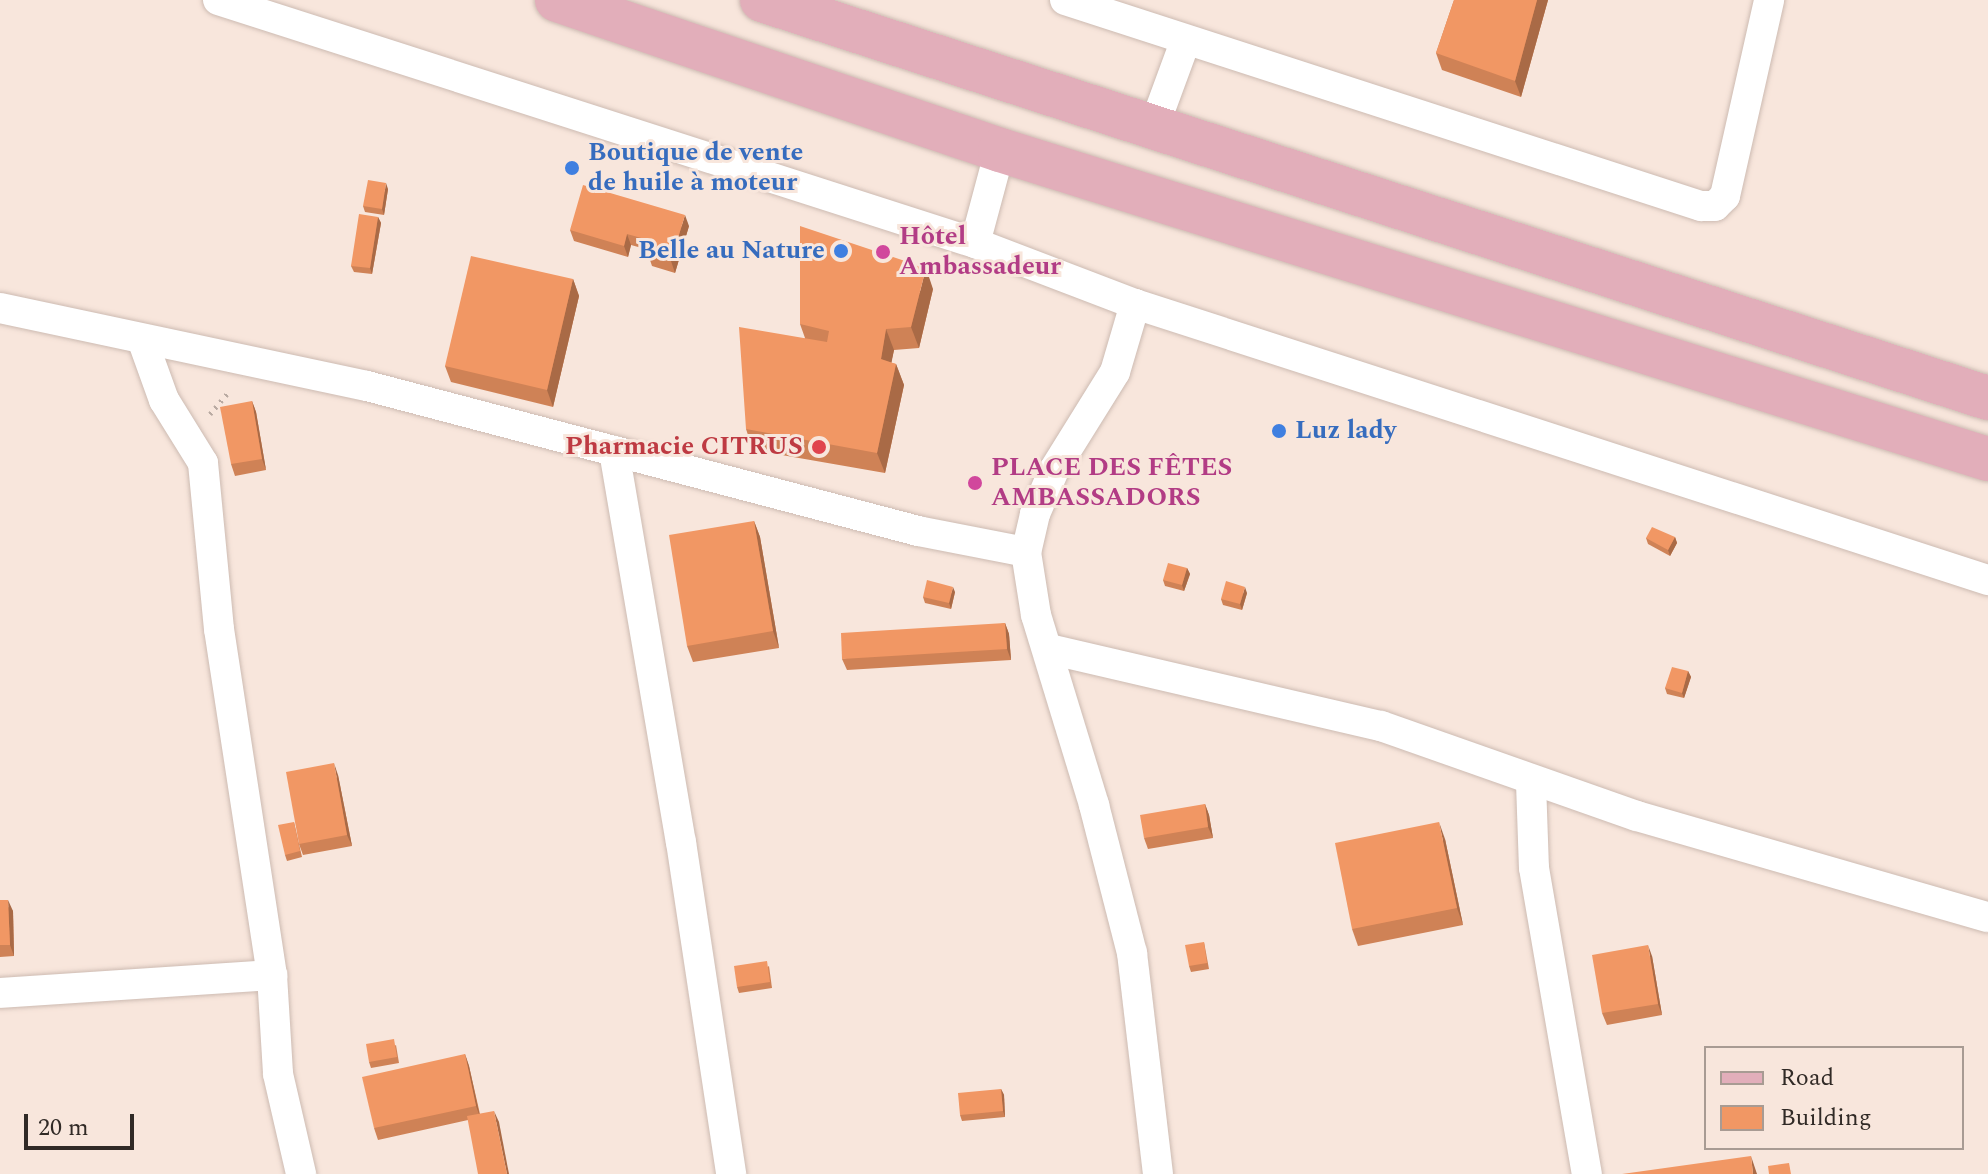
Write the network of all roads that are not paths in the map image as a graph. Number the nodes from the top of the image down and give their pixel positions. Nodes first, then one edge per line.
1 (218, 0) edge
2 (557, 0) edge
3 (762, 0) edge
4 (1065, 0) edge
5 (1769, 0) edge
6 (1185, 42) junction
7 (1153, 129) junction
8 (1000, 150) junction
9 (975, 243) junction
10 (1135, 304) junction
11 (0, 308) edge
12 (142, 339) junction
13 (1988, 398) edge
14 (614, 451) junction
15 (1988, 459) edge
16 (1026, 552) junction
17 (1988, 580) edge
18 (1049, 649) junction
19 (1531, 783) junction
20 (1988, 917) edge
21 (272, 975) junction
22 (0, 993) edge
23 (301, 1174) edge
24 (731, 1174) edge
25 (1158, 1174) edge
26 (1587, 1174) edge

1 - 9 street
2 - 8 main road
3 - 7 main road
4 - 6 street
5 - 6 street
6 - 7 street
7 - 13 main road
8 - 9 street
8 - 15 main road
9 - 10 street
10 - 16 street
10 - 17 street
11 - 12 street
12 - 14 street
12 - 21 street
14 - 16 street
14 - 24 street
16 - 18 street
18 - 19 street
18 - 25 street
19 - 20 street
19 - 26 street
21 - 22 street
21 - 23 street

